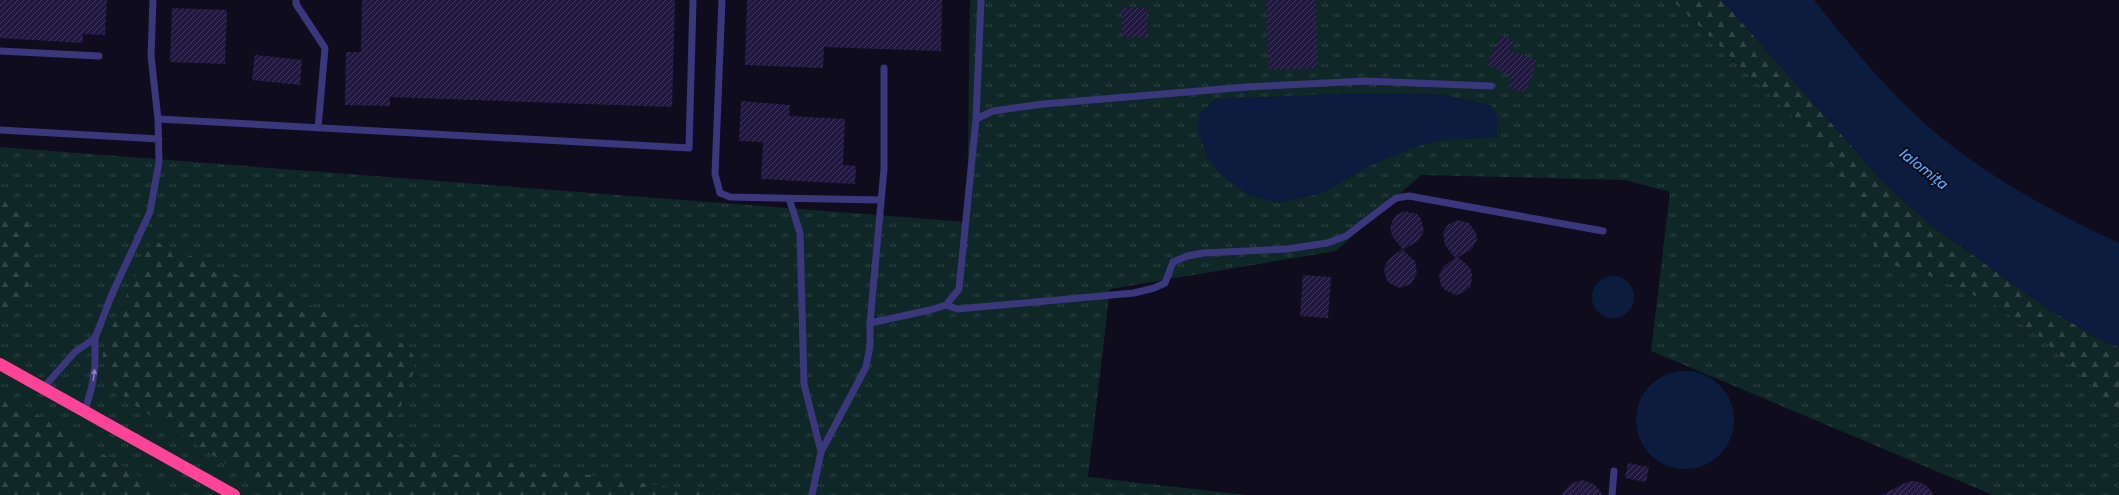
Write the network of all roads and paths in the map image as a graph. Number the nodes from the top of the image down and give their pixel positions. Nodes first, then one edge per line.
1 (153, 0) edge
2 (296, 0) edge
3 (693, 0) edge
4 (722, 0) edge
5 (981, 0) edge
6 (0, 52) edge
7 (99, 56) dead end
8 (884, 68) dead end
9 (1491, 86) dead end
10 (158, 119) junction
11 (976, 119) junction
12 (318, 128) junction
13 (0, 130) edge
14 (158, 139) junction
15 (789, 198) junction
16 (881, 200) junction
17 (1603, 231) dead end
18 (946, 305) junction
19 (870, 324) junction
20 (95, 338) junction
21 (0, 364) edge
22 (43, 388) junction
23 (85, 411) junction
24 (821, 452) junction
25 (1614, 471) dead end
26 (234, 495) edge
27 (812, 495) edge
28 (1612, 495) edge

1 - 10 lane
2 - 12 lane
3 - 12 lane
4 - 15 lane
5 - 11 lane
6 - 7 lane
8 - 16 lane
9 - 11 lane
10 - 12 lane
10 - 14 lane
11 - 18 lane
13 - 14 lane
14 - 20 lane
15 - 16 lane
15 - 24 lane
16 - 19 lane
17 - 18 lane
18 - 19 lane
19 - 24 lane
20 - 22 lane
23 -> 20 lane
21 - 22 highway
22 - 23 highway
23 - 26 highway
24 - 27 lane
25 - 28 lane

